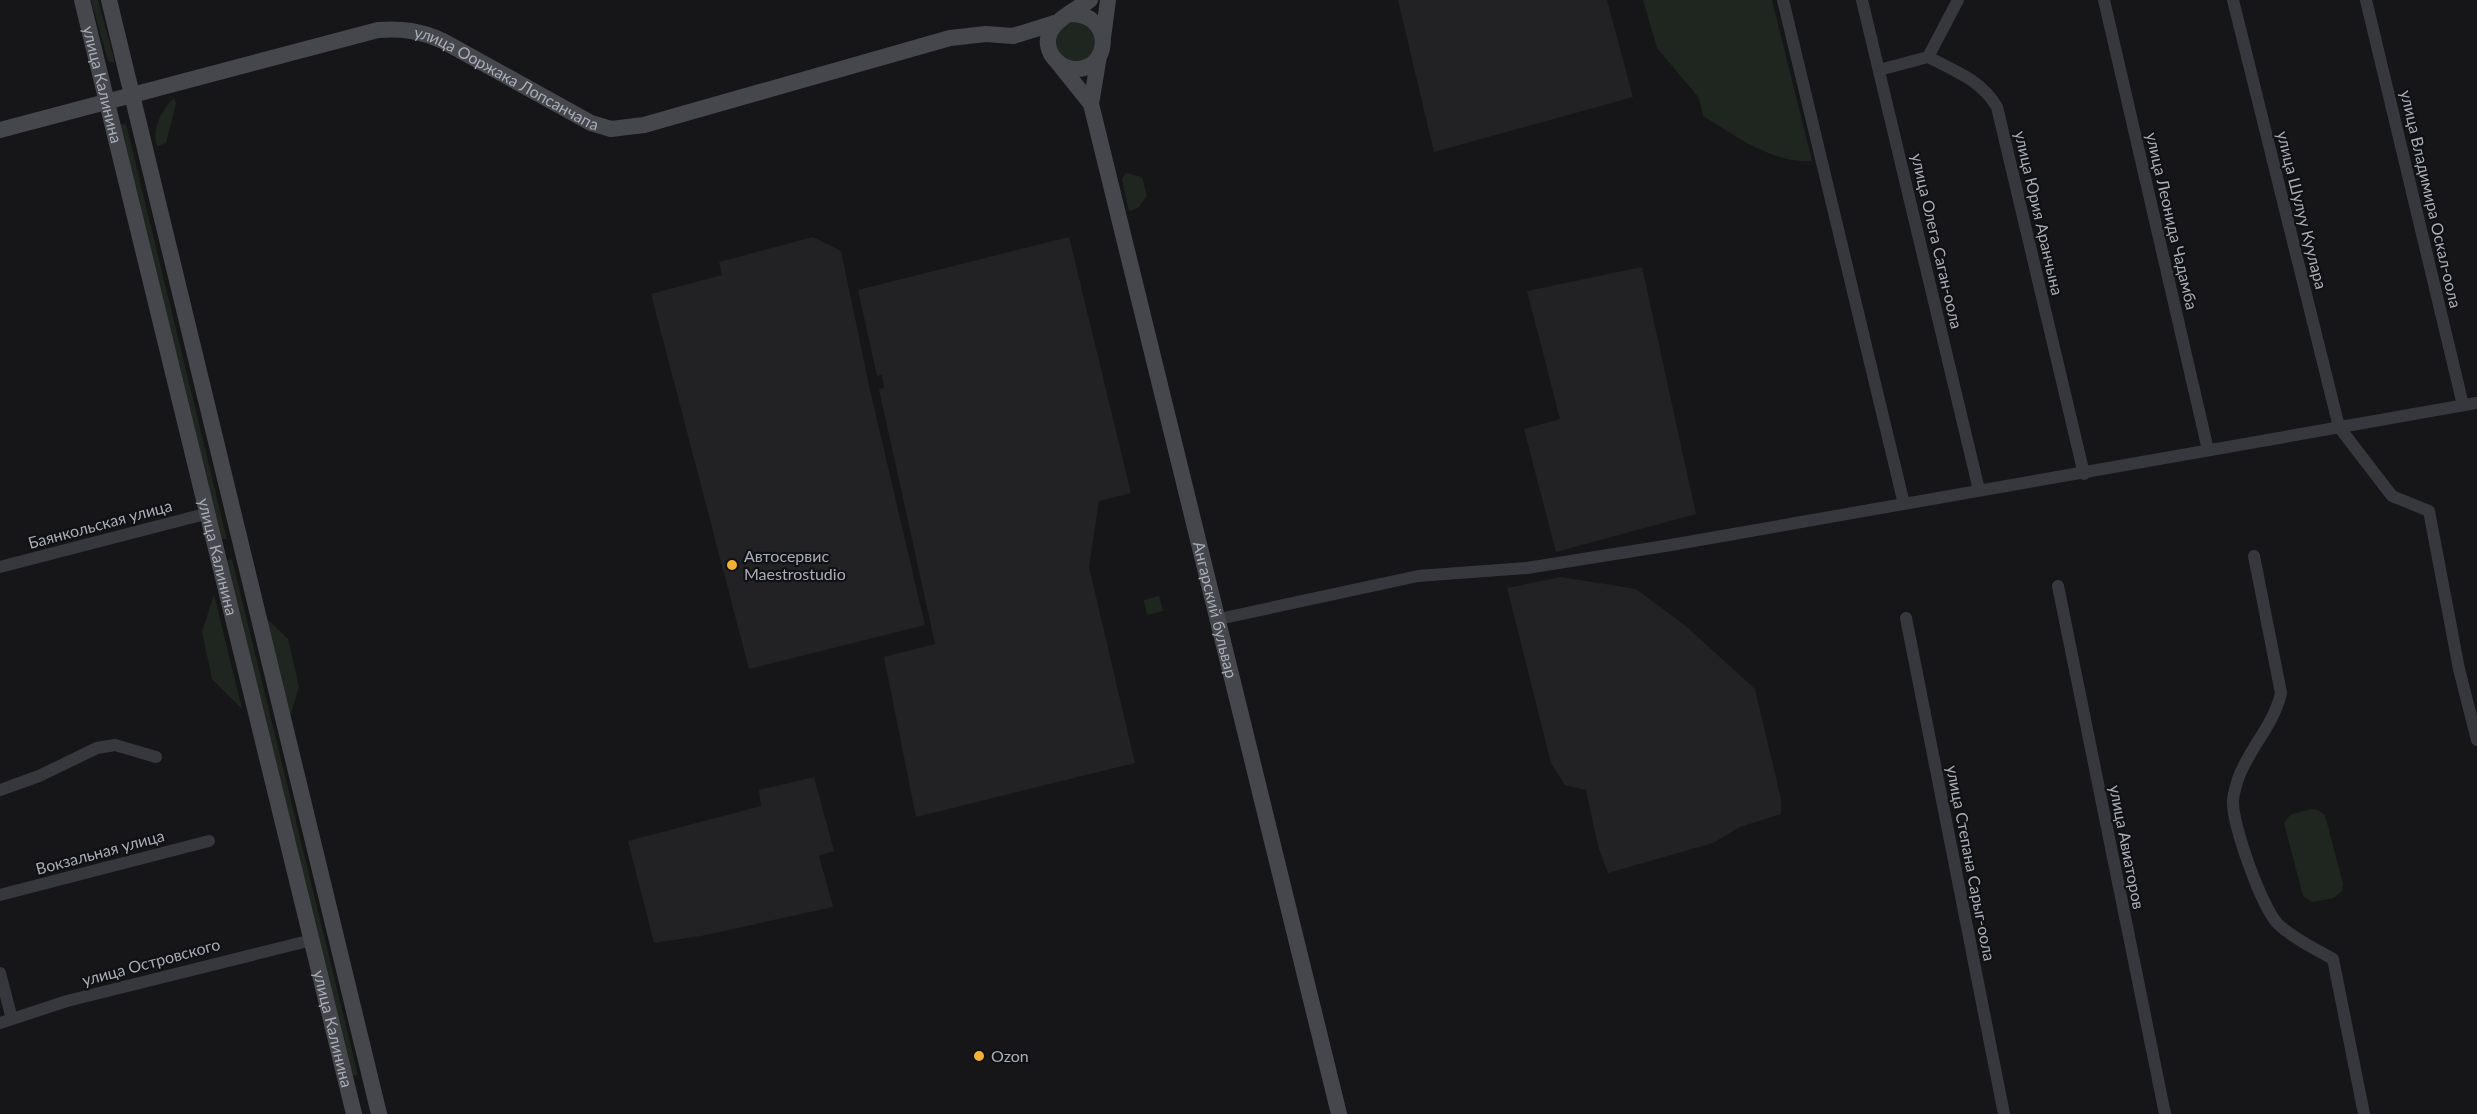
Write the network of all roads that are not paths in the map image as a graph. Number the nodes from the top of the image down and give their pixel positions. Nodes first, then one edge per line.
1 (82, 0) edge
2 (109, 0) edge
3 (1090, 0) edge
4 (1108, 0) edge
5 (1783, 0) edge
6 (1862, 0) edge
7 (1958, 0) edge
8 (2104, 0) edge
9 (2233, 0) edge
10 (2367, 0) edge
11 (1071, 14) junction
12 (1055, 23) junction
13 (1013, 36) junction
14 (1103, 39) junction
15 (1100, 56) junction
16 (1928, 57) junction
17 (1056, 60) junction
18 (1879, 70) junction
19 (132, 95) junction
20 (108, 101) junction
21 (1091, 104) junction
22 (0, 130) edge
23 (2477, 403) edge
24 (2463, 405) junction
25 (2339, 427) junction
26 (2208, 450) junction
27 (2084, 473) junction
28 (1979, 490) junction
29 (1905, 504) junction
30 (208, 513) junction
31 (242, 555) junction
32 (2254, 556) dead end
33 (220, 559) junction
34 (0, 567) edge
35 (2058, 586) dead end
36 (1906, 618) dead end
37 (1219, 619) junction
38 (2477, 740) edge
39 (156, 757) dead end
40 (0, 790) edge
41 (208, 841) dead end
42 (0, 895) edge
43 (312, 940) junction
44 (0, 973) edge
45 (12, 1019) junction
46 (0, 1023) edge
47 (373, 1090) junction
48 (350, 1096) junction
49 (354, 1114) edge
50 (379, 1114) edge
51 (1340, 1114) edge
52 (2004, 1114) edge
53 (2165, 1114) edge
54 (2364, 1114) edge

1 - 20 street, улица Калинина
2 - 19 street, улица Калинина
3 - 11 street
4 - 14 street
5 - 29 street
6 - 18 street, улица Олега Саган-оола
7 - 16 street
8 - 26 street, улица Леонида Чадамба
9 - 25 street, улица Шулуу Куулара
10 - 24 street, улица Владимира Оскал-оола
11 - 12 street
11 - 14 street
12 - 13 street, улица Ооржака Лопсанчапа
12 - 17 street
13 - 17 street, улица Ооржака Лопсанчапа
13 - 19 street, улица Ооржака Лопсанчапа
14 - 15 street
15 - 17 street
15 - 21 street, Ангарский бульвар
16 - 18 street
16 - 27 street, улица Юрия Аранчына
17 - 21 street, Ангарский бульвар
18 - 28 street, улица Олега Саган-оола
19 - 20 street, улица Ооржака Лопсанчапа
19 - 31 street, улица Калинина
20 - 22 street, улица Ооржака Лопсанчапа
20 - 30 street, улица Калинина
21 - 37 street, Ангарский бульвар
23 - 24 street
24 - 25 street
25 - 26 street
25 - 38 street
26 - 27 street
27 - 28 street
28 - 29 street
29 - 37 street
30 - 33 street, улица Калинина
30 - 34 street, Баянкольская улица
31 - 33 street
31 - 47 street, улица Калинина
32 - 54 street
33 - 43 street, улица Калинина
35 - 53 street, улица Авиаторов
36 - 52 street, улица Степана Сарыг-оола
37 - 51 street, Ангарский бульвар
39 - 40 street
41 - 42 street, Вокзальная улица
43 - 45 street, улица Островского
43 - 48 street, улица Калинина
44 - 45 street
45 - 46 street, улица Островского
47 - 48 street
47 - 50 street, улица Калинина
48 - 49 street, улица Калинина

